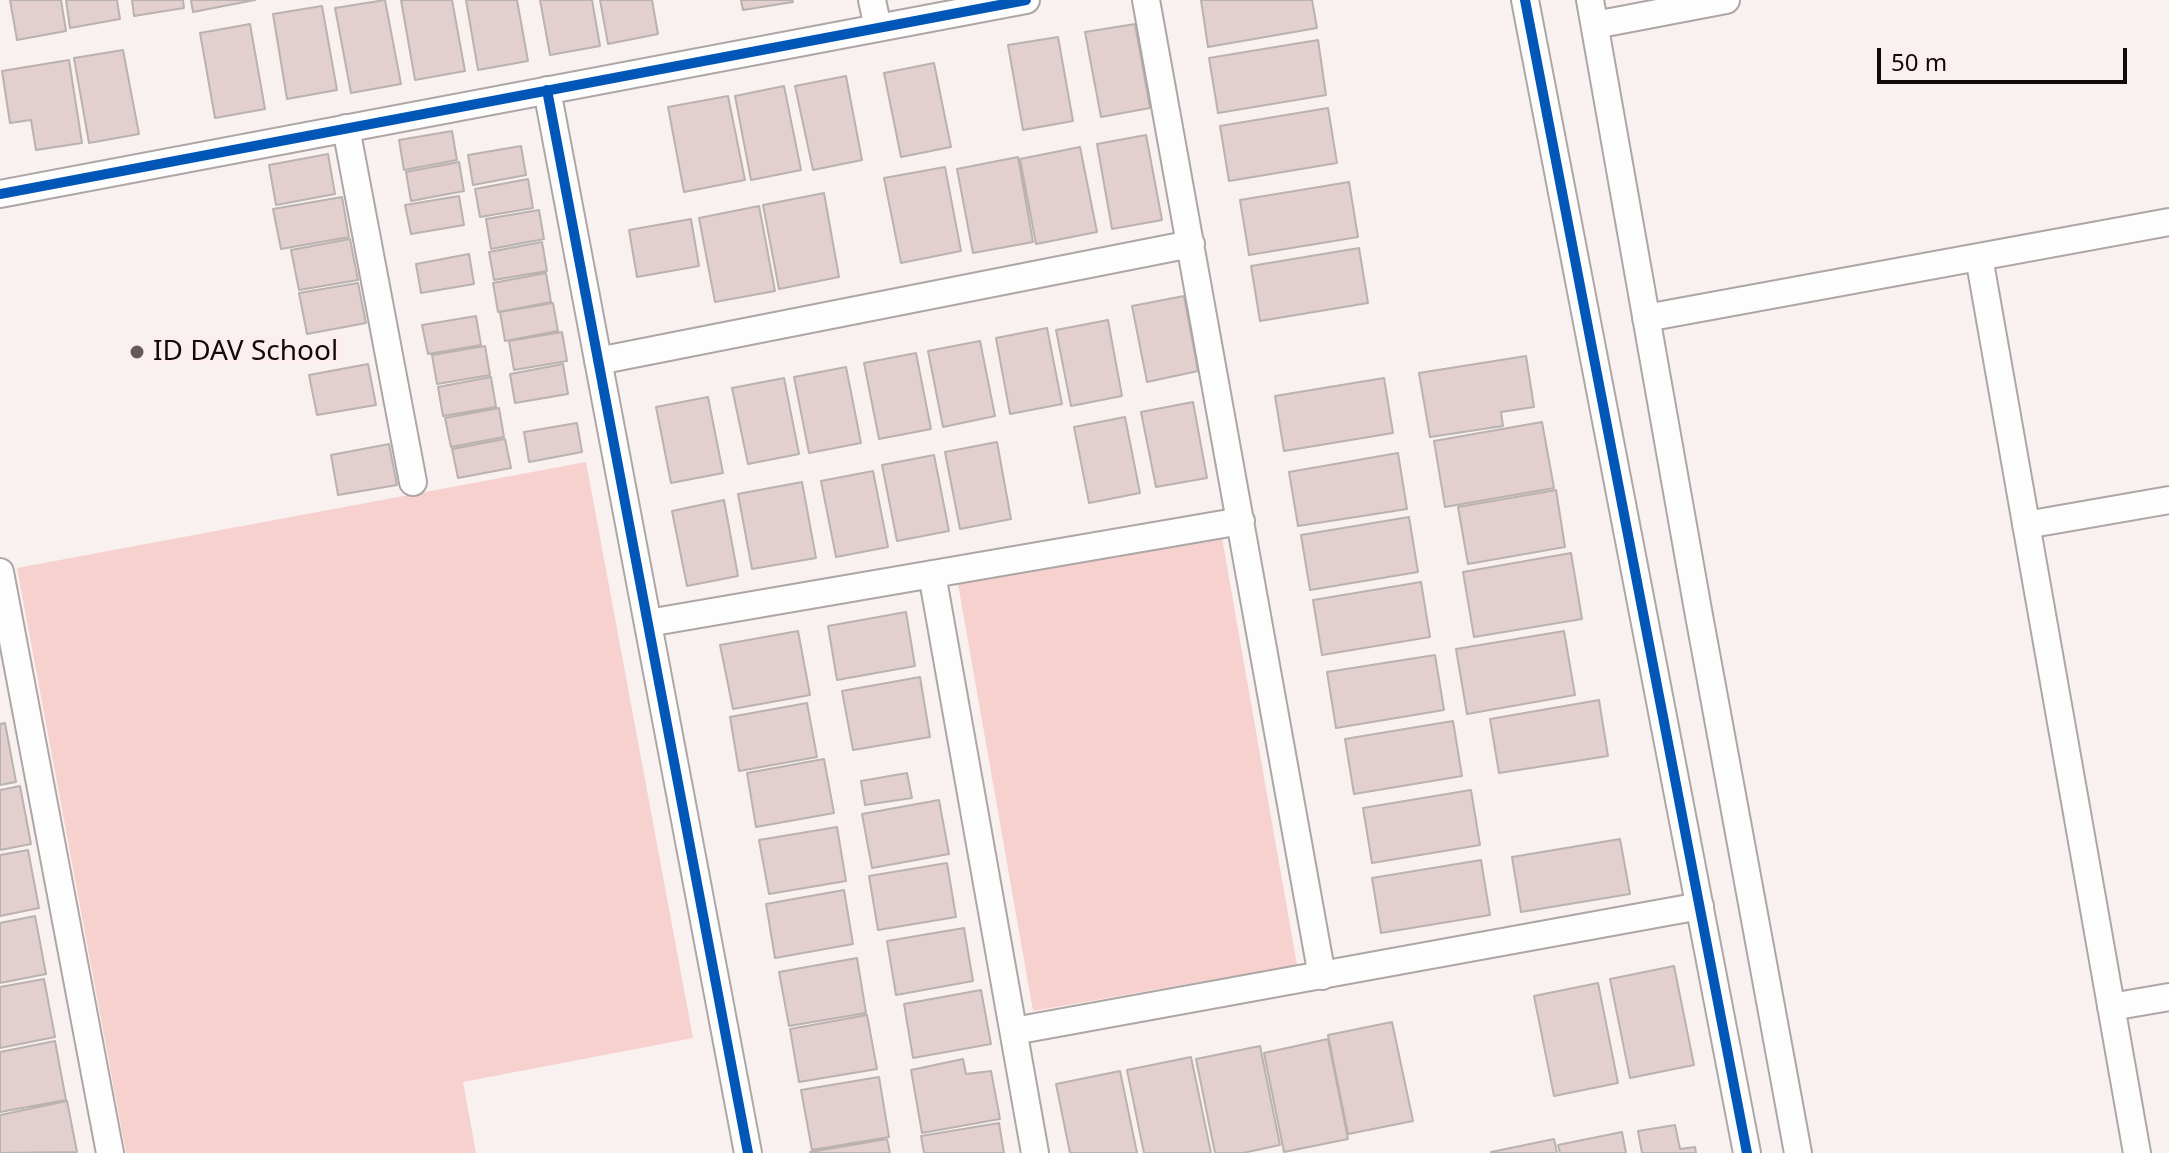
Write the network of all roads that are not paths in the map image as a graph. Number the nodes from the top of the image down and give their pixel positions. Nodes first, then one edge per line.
1 (872, 0) edge
2 (1026, 0) edge
3 (1146, 0) edge
4 (1525, 0) edge
5 (1726, 0) edge
6 (1592, 13) edge
7 (878, 28) junction
8 (547, 90) junction
9 (346, 128) junction
10 (0, 194) edge
11 (2169, 222) edge
12 (1191, 244) junction
13 (1979, 257) junction
14 (1646, 318) junction
15 (598, 361) junction
16 (413, 482) dead end
17 (2169, 500) edge
18 (1241, 521) junction
19 (2026, 525) junction
20 (0, 572) edge
21 (932, 574) junction
22 (648, 623) junction
23 (1700, 906) junction
24 (1322, 976) junction
25 (2169, 997) edge
26 (2111, 1007) junction
27 (1014, 1031) junction
28 (110, 1153) edge
29 (748, 1153) edge
30 (1035, 1153) edge
31 (1747, 1153) edge
32 (1798, 1153) edge
33 (2137, 1153) edge

1 - 7 street
2 - 7 street
3 - 12 street
4 - 23 street
5 - 6 street
6 - 14 street
7 - 8 street
8 - 9 street
8 - 15 street
9 - 10 street
9 - 16 street
11 - 13 street
12 - 15 street
12 - 18 street
13 - 14 street
13 - 19 street
14 - 32 street
15 - 22 street
17 - 19 street
18 - 21 street
18 - 24 street
19 - 26 street
20 - 28 street
21 - 22 street
21 - 27 street
22 - 29 street
23 - 24 street
23 - 31 street
24 - 27 street
25 - 26 street
26 - 33 street
27 - 30 street

